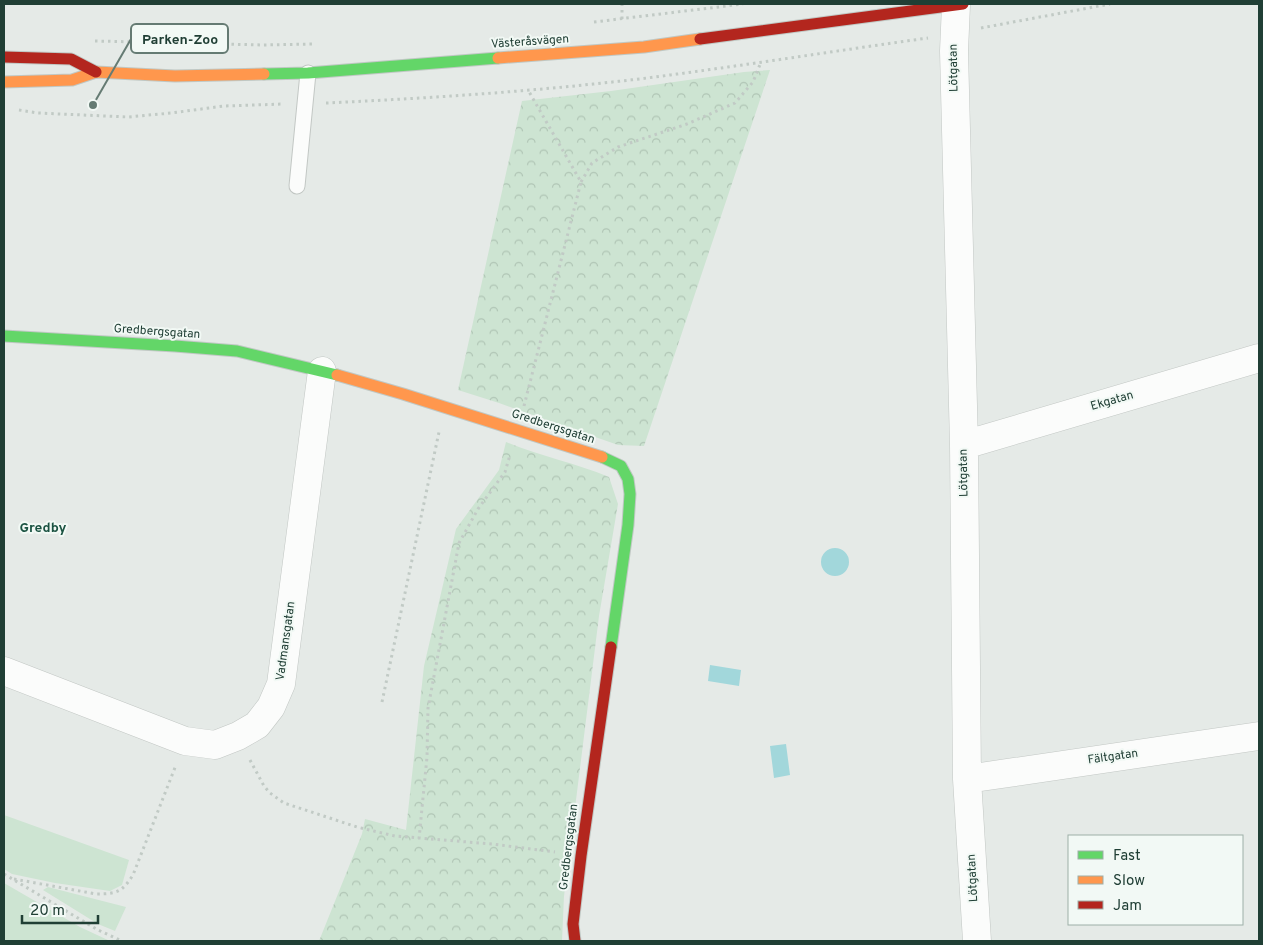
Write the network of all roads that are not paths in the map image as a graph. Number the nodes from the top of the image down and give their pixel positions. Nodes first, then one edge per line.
1 (959, 4) edge
2 (4, 58) edge
3 (96, 72) junction
4 (308, 73) junction
5 (4, 82) edge
6 (296, 186) dead end
7 (4, 336) edge
8 (1259, 358) edge
9 (322, 371) junction
10 (964, 445) junction
11 (4, 671) edge
12 (1259, 736) edge
13 (968, 779) junction
14 (575, 941) edge
15 (977, 941) edge

1 - 4 street, Västeråsvägen
1 - 10 street, Lötgatan
2 - 3 street, Västeråsvägen
3 - 4 street, Västeråsvägen
3 - 5 street, Västeråsvägen
4 - 6 lane
7 - 9 street, Gredbergsgatan
8 - 10 street, Ekgatan
9 - 11 street, Vadmansgatan
9 - 14 street, Gredbergsgatan
10 - 13 street, Lötgatan
12 - 13 street, Fältgatan
13 - 15 street, Lötgatan

